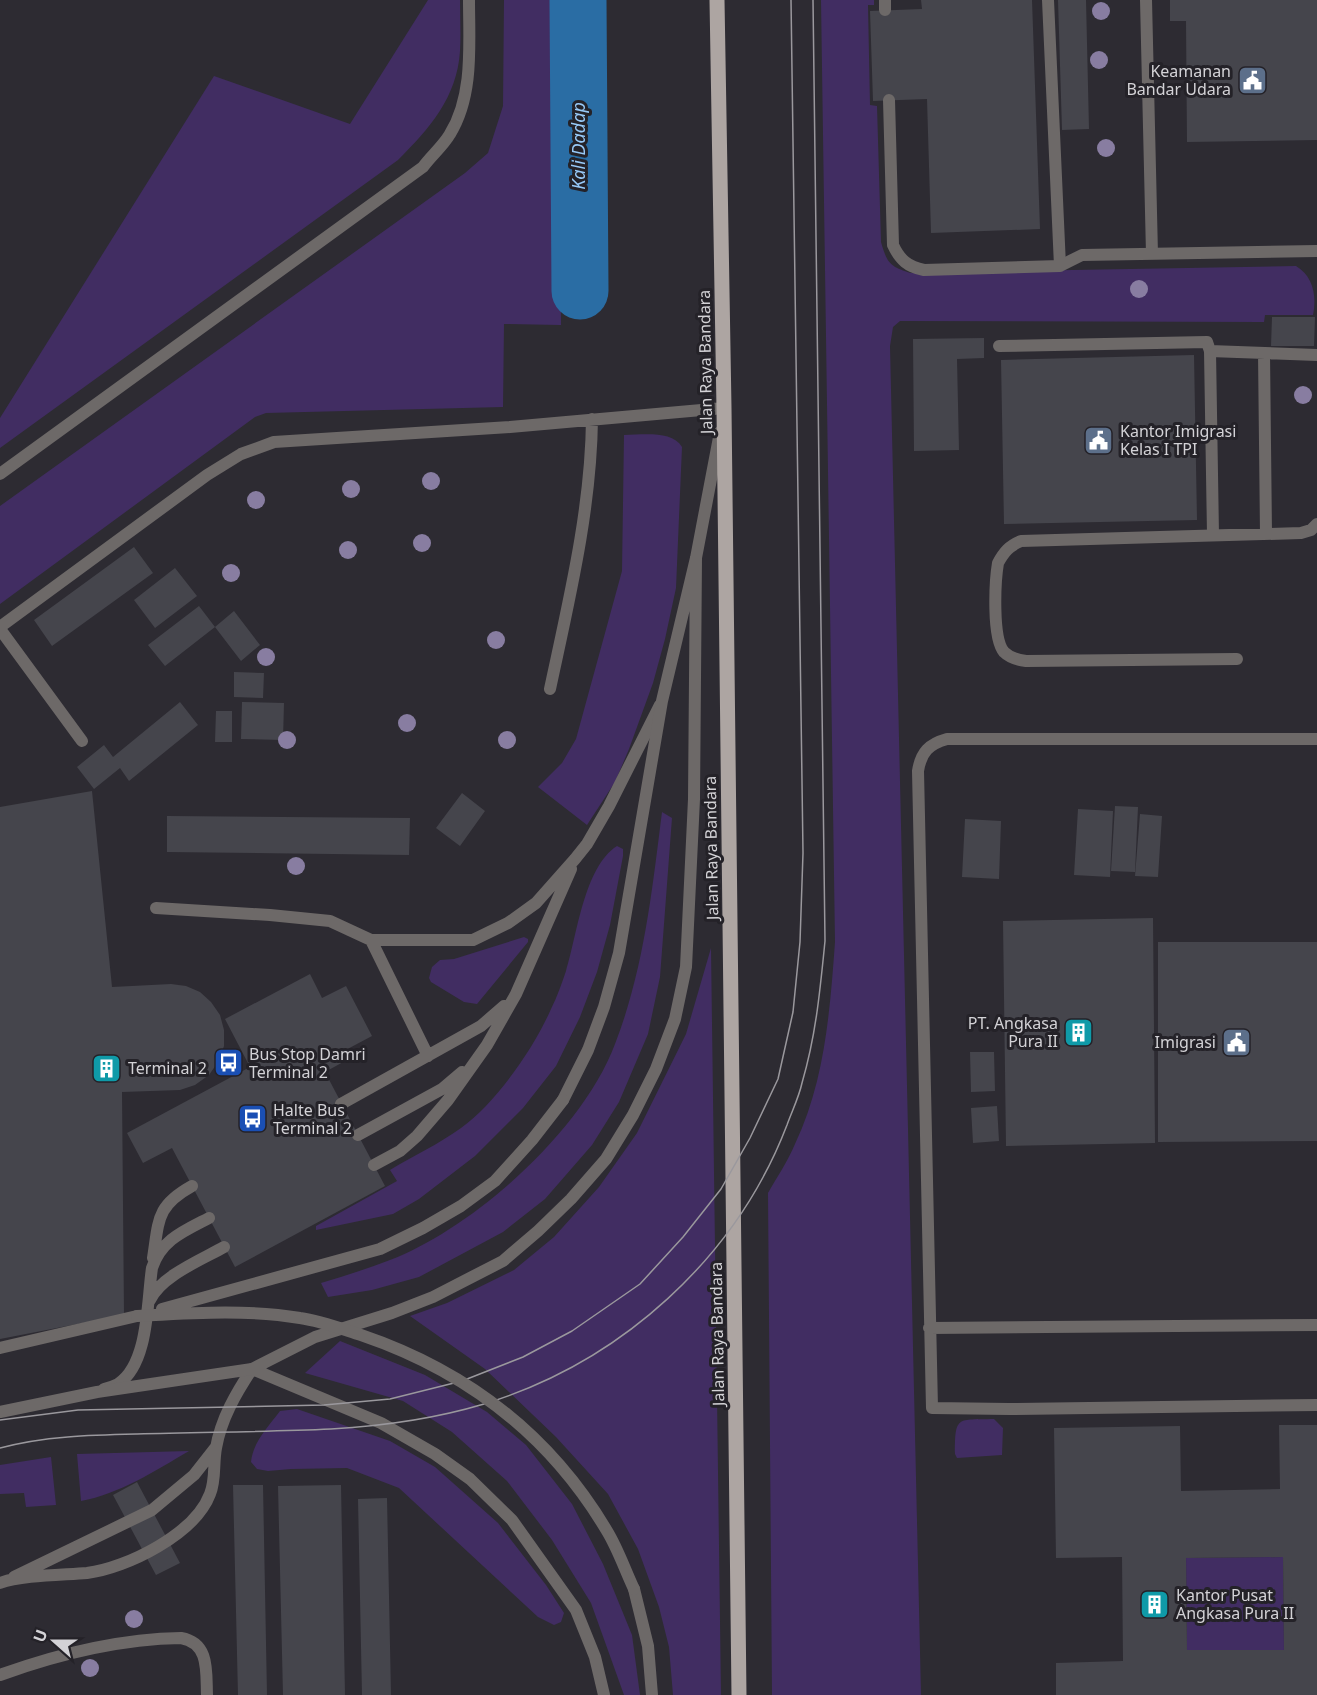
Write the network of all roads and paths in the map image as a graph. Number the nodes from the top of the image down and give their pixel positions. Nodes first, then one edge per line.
1 (469, 0) edge
2 (717, 0) edge
3 (1048, 0) edge
4 (1146, 0) edge
5 (889, 100) dead end
6 (1317, 252) edge
7 (1152, 254) junction
8 (1060, 266) junction
9 (999, 346) dead end
10 (1210, 351) junction
11 (1264, 353) junction
12 (1317, 355) edge
13 (724, 408) junction
14 (592, 419) junction
15 (0, 474) edge
16 (1317, 525) edge
17 (1213, 534) junction
18 (1266, 534) junction
19 (696, 558) junction
20 (0, 628) edge
21 (1237, 659) dead end
22 (550, 689) dead end
23 (662, 701) junction
24 (1317, 739) edge
25 (82, 741) dead end
26 (575, 859) junction
27 (156, 908) dead end
28 (371, 940) junction
29 (516, 994) junction
30 (487, 1045) junction
31 (428, 1056) junction
32 (341, 1104) dead end
33 (358, 1135) dead end
34 (374, 1165) dead end
35 (192, 1186) dead end
36 (209, 1218) dead end
37 (224, 1247) dead end
38 (152, 1268) junction
39 (147, 1306) junction
40 (137, 1316) junction
41 (1317, 1324) edge
42 (929, 1328) junction
43 (0, 1348) edge
44 (252, 1369) junction
45 (98, 1392) junction
46 (1317, 1405) edge
47 (0, 1412) edge
48 (216, 1447) junction
49 (2, 1582) edge
50 (0, 1675) edge
51 (207, 1695) edge
52 (604, 1695) edge
53 (652, 1695) edge
54 (739, 1695) edge

1 - 15 street
2 - 13 main road, Jalan Raya Bandara
3 - 8 street
4 - 7 street
5 - 8 street
6 - 7 street
7 - 8 street
9 - 10 street
10 - 11 street
10 - 17 street
11 - 12 street
11 - 18 street
13 - 14 street
13 - 19 street
13 - 54 main road, Jalan Raya Bandara
14 - 20 street
14 - 22 street
16 - 18 street
17 - 18 street
17 - 21 street
19 - 23 street
19 - 44 street
20 - 25 street
23 - 26 street
23 - 40 street, bridge
24 - 42 street
26 - 28 street
26 - 29 street
27 - 28 street
28 - 31 street
29 - 30 street
29 - 31 street
30 - 33 street
30 - 34 street
31 - 32 street
35 - 38 street
36 - 38 street
37 - 39 street
38 - 39 street
39 - 45 street
40 - 43 street
40 - 53 street, bridge
41 - 42 street
42 - 46 street
44 - 45 street
44 - 48 street
44 - 52 street
45 - 47 street
48 - 49 street
48 - 49 street
50 - 51 street

